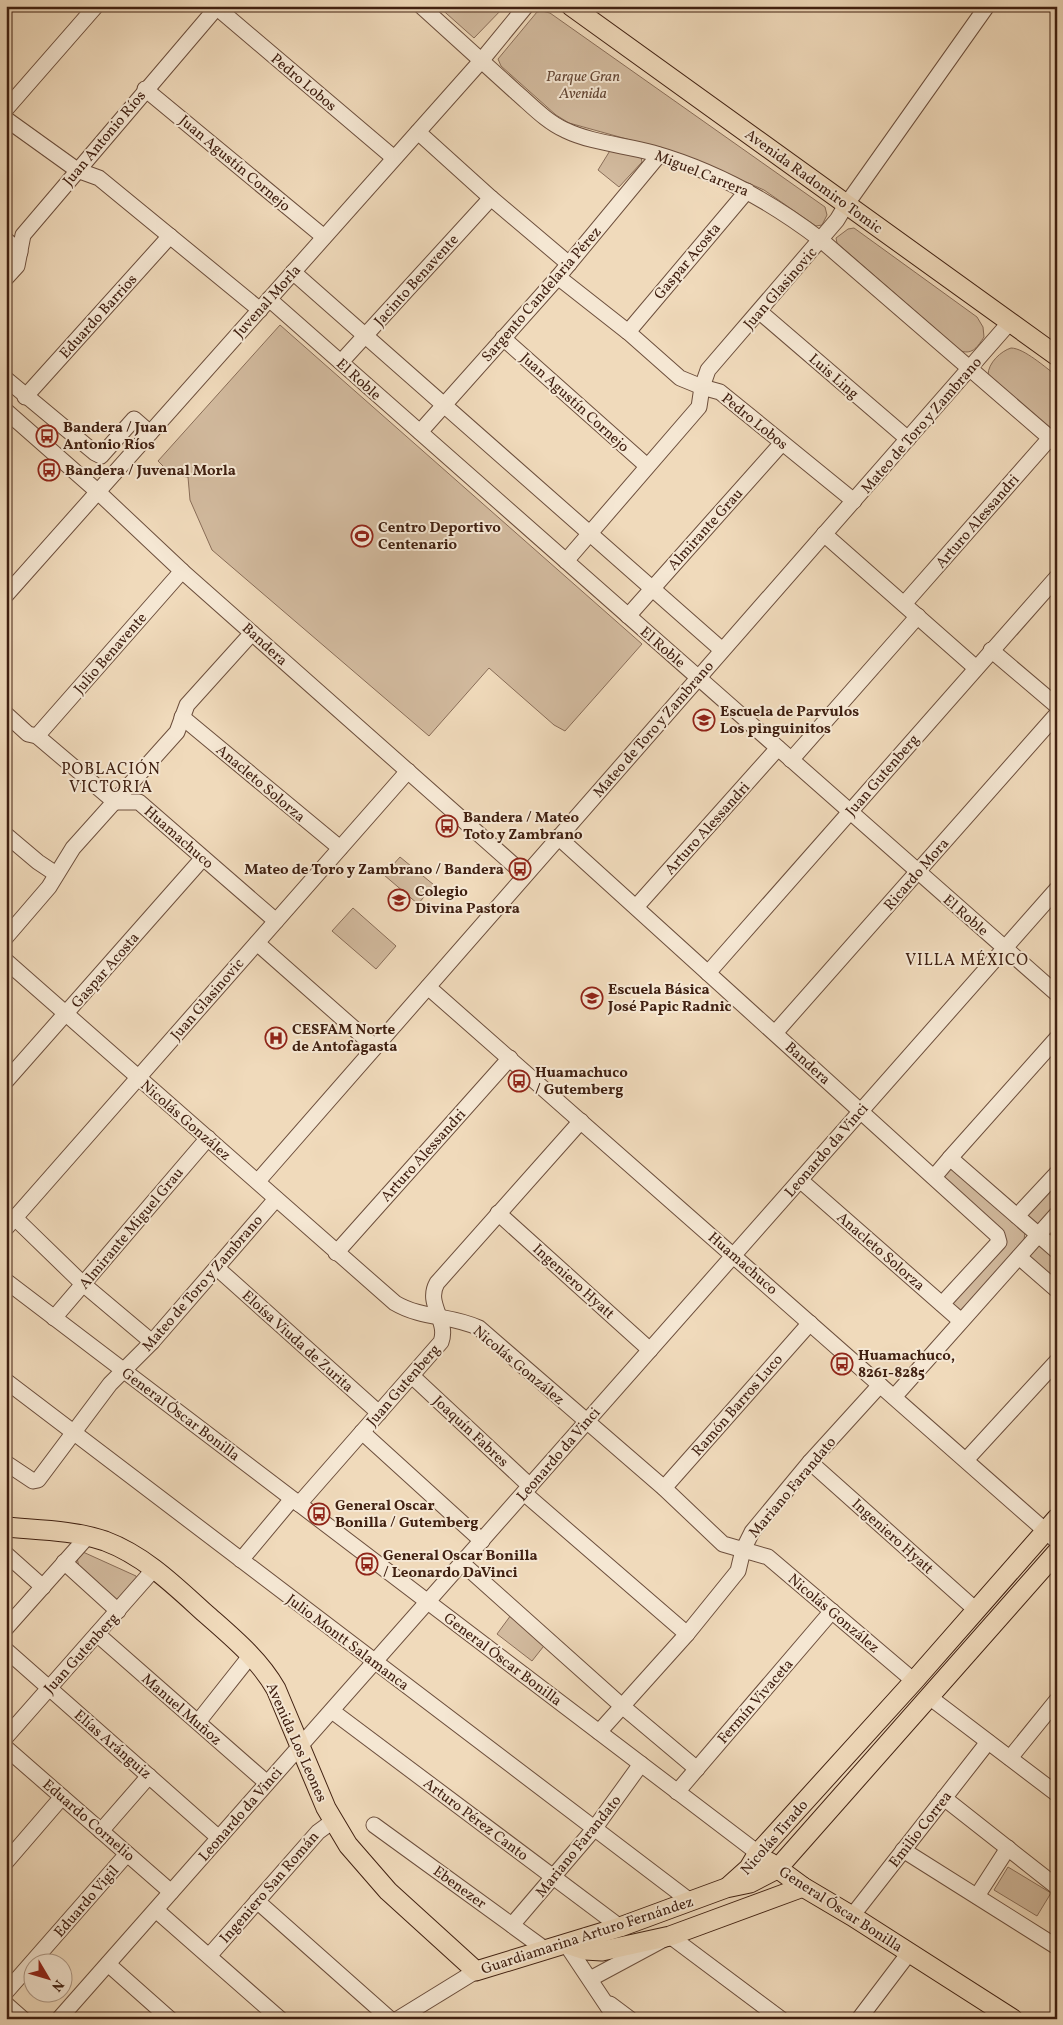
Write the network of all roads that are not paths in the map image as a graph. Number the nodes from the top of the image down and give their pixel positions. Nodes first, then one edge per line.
1 (96, 6) edge
2 (421, 6) edge
3 (526, 6) edge
4 (571, 6) edge
5 (988, 6) edge
6 (217, 7) edge
7 (481, 61) junction
8 (145, 89) junction
9 (6, 109) edge
10 (6, 119) edge
11 (418, 132) junction
12 (659, 155) junction
13 (394, 158) junction
14 (77, 170) junction
15 (747, 191) junction
16 (491, 198) junction
17 (846, 205) junction
18 (170, 236) junction
19 (324, 237) junction
20 (6, 240) edge
21 (822, 240) junction
22 (20, 252) junction
23 (569, 264) junction
24 (293, 272) junction
25 (558, 277) junction
26 (6, 278) edge
27 (264, 304) junction
28 (760, 312) junction
29 (1010, 322) junction
30 (628, 332) junction
31 (366, 335) junction
32 (503, 338) junction
33 (1057, 356) edge
34 (341, 362) junction
35 (971, 368) junction
36 (6, 379) edge
37 (702, 387) junction
38 (26, 397) junction
39 (444, 404) junction
40 (8, 416) edge
41 (420, 432) junction
42 (150, 433) junction
43 (908, 439) junction
44 (1053, 441) edge
45 (782, 442) junction
46 (647, 466) junction
47 (97, 492) junction
48 (854, 501) junction
49 (590, 533) junction
50 (824, 534) junction
51 (566, 561) junction
52 (182, 571) junction
53 (1056, 578) edge
54 (652, 588) junction
55 (6, 595) edge
56 (904, 604) junction
57 (628, 616) junction
58 (918, 616) junction
59 (252, 633) junction
60 (722, 650) junction
61 (991, 650) junction
62 (976, 668) junction
63 (698, 677) junction
64 (1057, 706) edge
65 (6, 714) edge
66 (1057, 714) edge
67 (182, 717) junction
68 (37, 736) junction
69 (778, 748) junction
70 (791, 760) junction
71 (408, 771) junction
72 (115, 802) junction
73 (850, 812) junction
74 (6, 835) edge
75 (558, 837) junction
76 (340, 848) junction
77 (203, 858) junction
78 (919, 872) junction
79 (56, 874) junction
80 (525, 875) junction
81 (1057, 889) edge
82 (636, 907) junction
83 (276, 921) junction
84 (6, 938) edge
85 (257, 943) junction
86 (1005, 948) junction
87 (6, 960) edge
88 (708, 973) junction
89 (428, 987) junction
90 (1057, 994) edge
91 (66, 1014) junction
92 (775, 1033) junction
93 (1057, 1038) edge
94 (375, 1047) junction
95 (510, 1058) junction
96 (138, 1078) junction
97 (6, 1081) edge
98 (860, 1110) junction
99 (581, 1121) junction
100 (208, 1138) junction
101 (950, 1158) junction
102 (1057, 1172) edge
103 (934, 1177) junction
104 (800, 1180) junction
105 (258, 1181) junction
106 (276, 1199) junction
107 (498, 1213) junction
108 (1057, 1214) edge
109 (1017, 1216) junction
110 (10, 1223) edge
111 (1038, 1235) junction
112 (1057, 1252) edge
113 (336, 1253) junction
114 (734, 1255) junction
115 (1019, 1257) junction
116 (217, 1268) junction
117 (6, 1281) edge
118 (83, 1284) junction
119 (1057, 1290) edge
120 (942, 1304) junction
121 (439, 1317) junction
122 (54, 1318) junction
123 (961, 1322) junction
124 (810, 1323) junction
125 (152, 1342) junction
126 (650, 1350) junction
127 (1057, 1361) edge
128 (124, 1371) junction
129 (412, 1376) junction
130 (6, 1381) edge
131 (880, 1385) junction
132 (894, 1397) junction
133 (379, 1413) junction
134 (586, 1422) junction
135 (74, 1432) junction
136 (362, 1432) junction
137 (966, 1460) junction
138 (810, 1462) junction
139 (6, 1463) edge
140 (664, 1488) junction
141 (527, 1489) junction
142 (295, 1501) junction
143 (6, 1527) edge
144 (1053, 1530) edge
145 (88, 1536) junction
146 (482, 1541) junction
147 (743, 1550) junction
148 (1057, 1552) edge
149 (6, 1554) edge
150 (241, 1560) junction
151 (64, 1562) junction
152 (462, 1563) junction
153 (156, 1568) junction
154 (43, 1587) junction
155 (428, 1602) junction
156 (976, 1610) junction
157 (118, 1611) junction
158 (832, 1611) junction
159 (6, 1628) edge
160 (97, 1634) junction
161 (686, 1634) junction
162 (6, 1650) edge
163 (251, 1655) junction
164 (374, 1662) junction
165 (914, 1681) junction
166 (49, 1688) junction
167 (928, 1696) junction
168 (1057, 1700) edge
169 (622, 1706) junction
170 (332, 1711) junction
171 (198, 1722) junction
172 (599, 1732) junction
173 (6, 1736) edge
174 (988, 1742) junction
175 (300, 1744) junction
176 (6, 1748) edge
177 (1010, 1758) junction
178 (641, 1764) junction
179 (697, 1769) junction
180 (149, 1776) junction
181 (267, 1784) junction
182 (677, 1792) junction
183 (1057, 1794) edge
184 (62, 1797) junction
185 (944, 1798) junction
186 (333, 1821) junction
187 (374, 1825) dead end
188 (594, 1829) junction
189 (101, 1831) junction
190 (219, 1838) junction
191 (1008, 1848) junction
192 (904, 1850) junction
193 (758, 1853) junction
194 (127, 1854) junction
195 (6, 1862) edge
196 (777, 1869) junction
197 (553, 1878) junction
198 (802, 1887) junction
199 (1057, 1887) edge
200 (726, 1888) junction
201 (171, 1892) junction
202 (977, 1896) junction
203 (257, 1901) junction
204 (690, 1901) junction
205 (156, 1910) junction
206 (852, 1916) junction
207 (512, 1926) junction
208 (620, 1927) junction
209 (670, 1936) junction
210 (1054, 1939) edge
211 (566, 1944) junction
212 (546, 1950) junction
213 (909, 1953) junction
214 (209, 1956) junction
215 (108, 1964) junction
216 (476, 1971) junction
217 (590, 1979) junction
218 (6, 1992) edge
219 (603, 1999) junction
220 (6, 2004) edge
221 (24, 2019) edge
222 (60, 2019) edge
223 (170, 2019) edge
224 (280, 2019) edge
225 (390, 2019) edge
226 (398, 2019) edge
227 (616, 2019) edge
228 (630, 2019) edge
229 (781, 2019) edge
230 (860, 2019) edge
231 (1013, 2019) edge

1 - 9 street
2 - 7 street, Miguel Carrera
3 - 7 street, Juvenal Morla
4 - 17 main road, Avenida Radomiro Tomic
5 - 17 street, Juan Glasinovic
6 - 8 street, Juan Antonio Ríos
6 - 13 street, Pedro Lobos
7 - 11 street, Juvenal Morla
7 - 12 street, Miguel Carrera
8 - 14 street, Juan Antonio Ríos
8 - 19 street, Juan Agustín Cornejo
10 - 14 street, El Roble
11 - 13 street, Juvenal Morla
11 - 16 street
12 - 15 street, Miguel Carrera
12 - 23 street, Sargento Candelaria Pérez
13 - 19 street, Juvenal Morla
14 - 18 street, El Roble
14 - 22 street, Juan Antonio Ríos
15 - 21 street, Miguel Carrera
15 - 30 street, Gaspar Acosta
16 - 23 street
16 - 31 street, Jacinto Benavente
17 - 21 street, Juan Glasinovic
17 - 29 main road, Avenida Radomiro Tomic
18 - 27 street, El Roble
18 - 38 street, Eduardo Barrios
19 - 24 street, Juvenal Morla
20 - 22 street
21 - 28 street, Juan Glasinovic
21 - 35 street, Miguel Carrera
22 - 26 street, Juan Antonio Ríos
23 - 25 street, Sargento Candelaria Pérez
24 - 27 street, Juvenal Morla
24 - 31 street
25 - 30 street, Pedro Lobos
25 - 32 street, Sargento Candelaria Pérez
27 - 34 street, El Roble
27 - 42 street, Juvenal Morla
28 - 37 street, Juan Glasinovic
28 - 43 street, Luis Ling
29 - 33 main road, Avenida Radomiro Tomic
29 - 35 street, Mateo de Toro y Zambrano
30 - 37 street, Pedro Lobos
31 - 34 street, Jacinto Benavente
31 - 39 street
32 - 39 street, Sargento Candelaria Pérez
32 - 46 street, Juan Agustín Cornejo
34 - 41 street, El Roble
35 - 43 street, Mateo de Toro y Zambrano
35 - 44 street
36 - 38 street
37 - 45 street, Pedro Lobos
37 - 46 street, Juan Glasinovic
38 - 42 street
39 - 41 street, Sargento Candelaria Pérez
39 - 49 street
40 - 47 street, Bandera
41 - 51 street, El Roble
42 - 47 street, Juvenal Morla
43 - 48 street, Mateo de Toro y Zambrano
44 - 56 street, Arturo Alessandri
45 - 48 street, Pedro Lobos
45 - 54 street, Almirante Grau
46 - 49 street, Juan Glasinovic
47 - 52 street, Bandera
47 - 55 street, Juvenal Morla
48 - 50 street, Mateo de Toro y Zambrano
49 - 51 street, Juan Glasinovic
49 - 54 street
50 - 56 street
50 - 60 street, Mateo de Toro y Zambrano
51 - 57 street, El Roble
52 - 59 street, Bandera
52 - 68 street, Julio Benavente
53 - 61 street, Juan Gutenberg
54 - 57 street, Almirante Grau
54 - 60 street
56 - 58 street
57 - 63 street, El Roble
58 - 62 street
58 - 70 street
59 - 67 street
59 - 71 street, Bandera
60 - 63 street, Mateo de Toro y Zambrano
61 - 62 street, Juan Gutenberg
61 - 64 street
62 - 73 street, Juan Gutenberg
63 - 69 street, El Roble
63 - 75 street, Mateo de Toro y Zambrano
65 - 68 street
66 - 78 street, Ricardo Mora
67 - 72 street
67 - 76 street, Anacleto Solorza
68 - 72 street
69 - 70 street, El Roble
69 - 82 street, Arturo Alessandri
70 - 73 street, El Roble
71 - 76 street, Juan Glasinovic
71 - 80 street, Bandera
72 - 77 street, Huamachuco
72 - 79 street
73 - 78 street, El Roble
73 - 88 street, Juan Gutenberg
74 - 79 street
75 - 80 street, Mateo de Toro y Zambrano
75 - 82 street, Bandera
76 - 83 street, Juan Glasinovic
77 - 83 street, Huamachuco
77 - 91 street, Gaspar Acosta
78 - 86 street, El Roble
78 - 92 street, Ricardo Mora
79 - 84 street
80 - 89 street, Mateo de Toro y Zambrano
81 - 86 street, Leonardo da Vinci
82 - 88 street, Bandera
83 - 85 street, Juan Glasinovic
85 - 94 street
85 - 96 street, Juan Glasinovic
86 - 90 street, El Roble
86 - 98 street, Leonardo da Vinci
87 - 91 street, Nicolás González
88 - 92 street, Bandera
89 - 94 street, Mateo de Toro y Zambrano
89 - 95 street, Huamachuco
91 - 96 street, Nicolás González
91 - 97 street, Gaspar Acosta
92 - 98 street, Bandera
93 - 101 street
94 - 105 street, Mateo de Toro y Zambrano
95 - 99 street, Huamachuco
95 - 113 street, Arturo Alessandri
96 - 100 street, Nicolás González
96 - 110 street, Juan Glasinovic
98 - 103 street, Bandera
98 - 104 street, Leonardo da Vinci
99 - 107 street, Juan Gutenberg
99 - 114 street, Huamachuco
100 - 105 street, Nicolás González
100 - 118 street, Almirante Miguel Grau
101 - 103 street
101 - 109 street
102 - 109 street
103 - 120 street, Bandera
104 - 114 street, Leonardo da Vinci
104 - 120 street, Anacleto Solorza
105 - 106 street, Nicolás González
106 - 113 street, Nicolás González
106 - 116 street, Mateo de Toro y Zambrano
107 - 121 street, Juan Gutenberg
107 - 126 street, Ingeniero Hyatt
108 - 111 street
109 - 111 street
110 - 118 street
111 - 112 street
111 - 115 street
113 - 121 street, Nicolás González
114 - 124 street, Huamachuco
114 - 126 street, Leonardo da Vinci
115 - 119 street
115 - 123 street
116 - 125 street, Mateo de Toro y Zambrano
116 - 133 street, Eloísa Viuda de Zurita
117 - 122 street, General Óscar Bonilla
118 - 122 street, Almirante Miguel Grau
118 - 125 street
120 - 123 street, Anacleto Solorza
121 - 129 street, Juan Gutenberg
121 - 134 street, Nicolás González
122 - 128 street, General Óscar Bonilla
123 - 132 street
124 - 131 street, Huamachuco
124 - 140 street, Ramón Barros Luco
125 - 128 street, Mateo de Toro y Zambrano
126 - 134 street, Leonardo da Vinci
127 - 137 street
128 - 135 street, Mateo de Toro y Zambrano
128 - 142 street, General Óscar Bonilla
129 - 133 street, Juan Gutenberg
129 - 141 street, Joaquín Fabres
130 - 135 street, Julio Montt Salamanca
131 - 132 street, Huamachuco
131 - 138 street, Mariano Farandato
132 - 137 street, Huamachuco
133 - 136 street, Juan Gutenberg
134 - 140 street, Nicolás González
134 - 141 street, Leonardo da Vinci
135 - 139 street, Mateo de Toro y Zambrano
135 - 150 street, Julio Montt Salamanca
136 - 142 street, Juan Gutenberg
136 - 146 street
137 - 144 street, Huamachuco
138 - 147 street, Mariano Farandato
138 - 156 street, Ingeniero Hyatt
140 - 147 street, Nicolás González
141 - 146 street, Leonardo da Vinci
141 - 161 street
142 - 150 street, Juan Gutenberg
142 - 155 street, General Óscar Bonilla
143 - 145 main road, Avenida Los Leones
144 - 156 main road, Nicolás Tirado
145 - 151 street
145 - 153 main road, Avenida Los Leones
146 - 152 street, Leonardo da Vinci
147 - 158 street, Nicolás González
147 - 161 street, Mariano Farandato
148 - 167 main road, Nicolás Tirado
149 - 154 street
150 - 164 street, Julio Montt Salamanca
151 - 154 street
151 - 157 street
152 - 155 street, Leonardo da Vinci
152 - 169 street
153 - 157 street, Juan Gutenberg
153 - 163 main road, Avenida Los Leones
154 - 159 street
155 - 164 street, Leonardo da Vinci
155 - 172 street, General Óscar Bonilla
156 - 165 main road, Nicolás Tirado
157 - 160 street, Juan Gutenberg
158 - 165 street, Nicolás González
158 - 179 street, Fermín Vivaceta
160 - 166 street, Juan Gutenberg
160 - 171 street, Manuel Muñoz
161 - 169 street, Mariano Farandato
162 - 166 street, Elías Aránguiz
163 - 171 street
163 - 175 main road, Avenida Los Leones
164 - 170 street, Leonardo da Vinci
164 - 188 street, Julio Montt Salamanca
165 - 193 main road, Nicolás Tirado
166 - 173 street, Juan Gutenberg
166 - 180 street, Elías Aránguiz
167 - 174 street
167 - 196 main road, Nicolás Tirado
168 - 177 street
169 - 172 street, Mariano Farandato
169 - 179 street
170 - 175 street, Leonardo da Vinci
170 - 197 street, Arturo Pérez Canto
171 - 181 street, Manuel Muñoz
172 - 178 street, General Óscar Bonilla
174 - 177 street
174 - 185 street, Emilio Correa
175 - 181 street, Leonardo da Vinci
175 - 186 main road, Avenida Los Leones
176 - 184 street, Eduardo Cornelio
177 - 183 street
178 - 182 street, General Óscar Bonilla
178 - 188 street, Mariano Farandato
179 - 182 street, Fermín Vivaceta
180 - 189 street
180 - 190 street, Elías Aránguiz
181 - 190 street, Leonardo da Vinci
182 - 193 street, General Óscar Bonilla
184 - 189 street, Eduardo Cornelio
184 - 195 street
185 - 191 street
185 - 192 street, Emilio Correa
186 - 203 street, Ingeniero San Román
186 - 216 main road, Avenida Los Leones
187 - 207 street, Ebenezer
188 - 197 street, Mariano Farandato
188 - 204 street, Julio Montt Salamanca
189 - 194 street, Eduardo Cornelio
190 - 201 street, Leonardo da Vinci
191 - 199 street
191 - 202 street
192 - 202 street
192 - 206 street, Emilio Correa
193 - 196 main road, General Óscar Bonilla
193 - 200 main road, Nicolás Tirado
194 - 201 street, Eduardo Cornelio
194 - 218 street, Eduardo Vigil
196 - 198 main road, General Óscar Bonilla
196 - 200 main road, Nicolás Tirado
197 - 207 street, Mariano Farandato
197 - 208 street, Arturo Pérez Canto
198 - 206 main road, General Óscar Bonilla
198 - 209 main road
200 - 204 main road, Guardiamarina Arturo Fernández
201 - 205 street, Leonardo da Vinci
202 - 210 street
203 - 214 street, Ingeniero San Román
203 - 225 street
204 - 208 main road, Guardiamarina Arturo Fernández
205 - 214 street
205 - 215 street, Leonardo da Vinci
206 - 213 main road, General Óscar Bonilla
207 - 212 street, Ebenezer
208 - 211 main road, Guardiamarina Arturo Fernández
209 - 211 main road
209 - 217 street, Guardiamarina Arturo Fernández
209 - 229 street
211 - 212 main road, Guardiamarina Arturo Fernández
211 - 217 street
212 - 216 main road, Guardiamarina Arturo Fernández
213 - 230 street
213 - 231 main road, General Óscar Bonilla
214 - 224 street
215 - 222 street, Leonardo da Vinci
215 - 223 street
216 - 226 street, Guardiamarina Arturo Fernández
217 - 219 street
219 - 227 street
219 - 228 street
220 - 221 street

